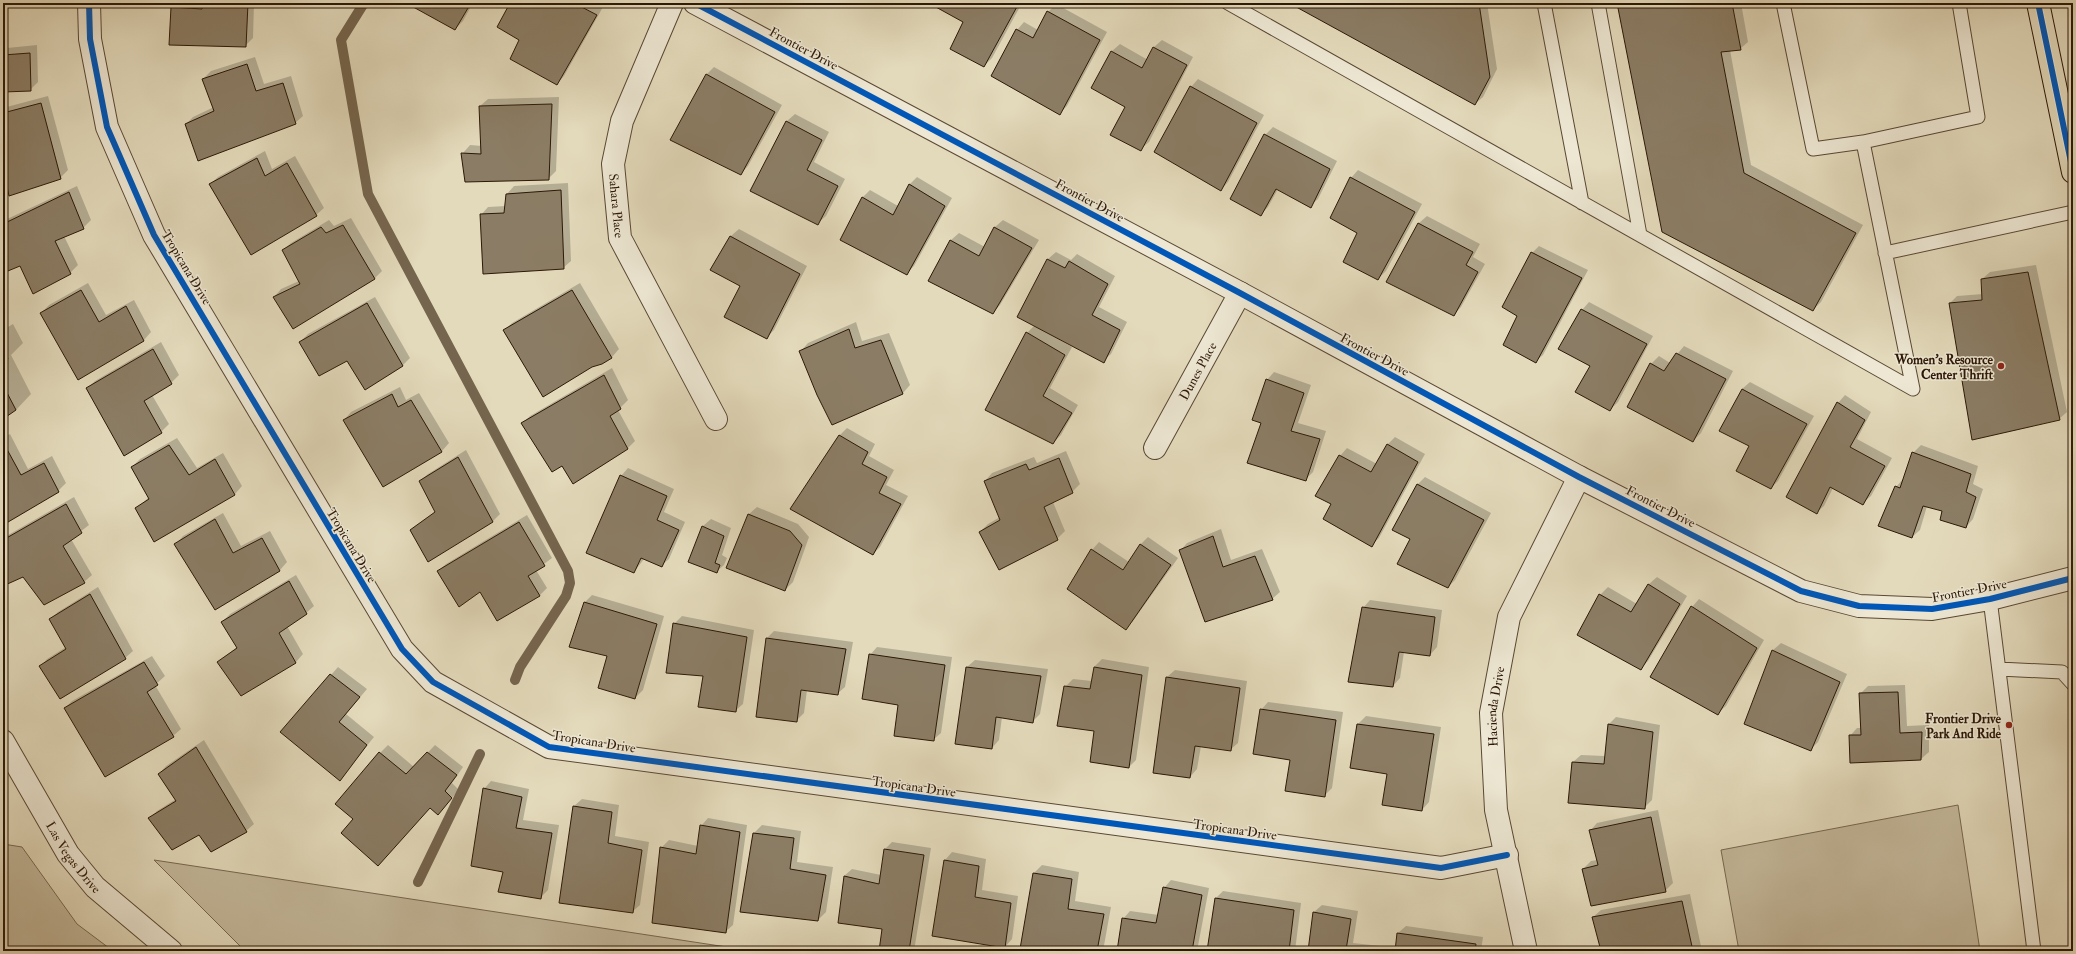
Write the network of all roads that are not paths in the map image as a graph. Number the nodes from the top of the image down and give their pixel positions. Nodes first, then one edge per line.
1 (89, 3) edge
2 (672, 3) edge
3 (695, 3) edge
4 (1228, 3) edge
5 (1544, 3) edge
6 (1598, 3) edge
7 (1783, 3) edge
8 (1959, 3) edge
9 (2038, 3) edge
10 (1863, 142) junction
11 (2073, 172) edge
12 (1582, 203) junction
13 (2073, 212) edge
14 (1640, 235) junction
15 (1885, 253) junction
16 (1240, 293) junction
17 (716, 419) dead end
18 (1155, 448) dead end
19 (1579, 477) junction
20 (2073, 578) edge
21 (1990, 599) junction
22 (1999, 669) junction
23 (2073, 684) edge
24 (3, 741) edge
25 (1507, 855) junction
26 (171, 951) edge
27 (1526, 951) edge
28 (2034, 951) edge

1 - 25 street, Tropicana Drive
2 - 17 street, Sahara Place
3 - 16 street, Frontier Drive
4 - 12 lane
5 - 12 lane
6 - 14 lane
7 - 10 lane
8 - 10 lane
9 - 11 main road
10 - 15 lane
12 - 14 lane
13 - 15 lane
14 - 15 lane
16 - 18 street, Dunes Place
16 - 19 street, Frontier Drive
19 - 21 street, Frontier Drive
19 - 25 street, Hacienda Drive
20 - 21 street, Frontier Drive
21 - 22 lane
22 - 23 lane
22 - 28 lane
24 - 26 street, Las Vegas Drive
25 - 27 street, Hacienda Drive

